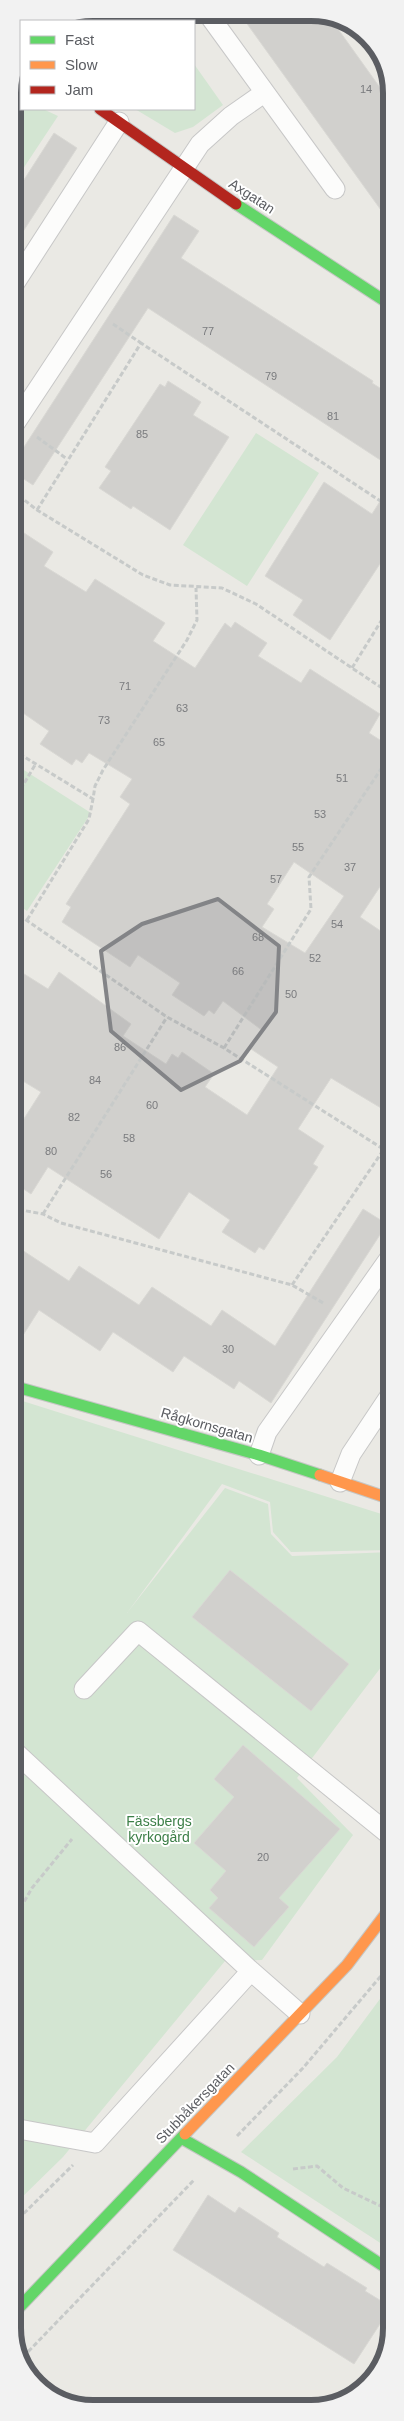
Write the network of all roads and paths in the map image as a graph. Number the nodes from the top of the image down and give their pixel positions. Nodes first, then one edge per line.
1 (213, 21) edge
2 (264, 93) junction
3 (101, 110) edge
4 (119, 122) junction
5 (185, 170) junction
6 (335, 189) dead end
7 (21, 274) edge
8 (383, 300) edge
9 (92, 309) junction
10 (141, 344) junction
11 (21, 411) edge
12 (21, 426) edge
13 (67, 459) junction
14 (21, 498) edge
15 (383, 503) edge
16 (37, 510) junction
17 (196, 588) junction
18 (383, 619) edge
19 (352, 668) junction
20 (383, 689) edge
21 (21, 755) edge
22 (35, 765) junction
23 (383, 766) edge
24 (21, 789) edge
25 (93, 799) junction
26 (21, 916) edge
27 (27, 920) junction
28 (168, 1017) junction
29 (224, 1048) junction
30 (383, 1149) edge
31 (383, 1151) edge
32 (21, 1210) edge
33 (43, 1214) junction
34 (383, 1268) edge
35 (292, 1285) junction
36 (348, 1318) junction
37 (21, 1388) edge
38 (383, 1406) edge
39 (259, 1455) junction
40 (340, 1482) junction
41 (383, 1496) edge
42 (84, 1689) dead end
43 (21, 1757) edge
44 (88, 1820) junction
45 (383, 1829) edge
46 (21, 1907) edge
47 (383, 1918) edge
48 (251, 1972) junction
49 (300, 2014) junction
50 (21, 2129) edge
51 (181, 2138) junction
52 (96, 2143) junction
53 (290, 2170) dead end
54 (383, 2207) edge
55 (21, 2216) edge
56 (383, 2265) edge
57 (21, 2306) edge

1 - 2 lane
2 - 5 lane
2 - 6 lane
3 - 4 street, Axgatan
4 - 5 street, Axgatan
4 - 7 lane
5 - 8 street, Axgatan
5 - 9 lane
9 - 10 path
9 - 11 lane
10 - 13 path
10 - 15 path
12 - 13 path
13 - 16 path
14 - 16 path
16 - 17 path
17 - 19 path
17 - 25 path
18 - 19 path
19 - 20 path
21 - 22 path
22 - 24 path
22 - 25 path
23 - 29 path
25 - 27 path
26 - 27 path
27 - 28 path
28 - 29 path
28 - 33 path
29 - 30 path
31 - 35 path
32 - 33 path
33 - 35 path
34 - 36 lane
35 - 36 path
36 - 39 lane
37 - 39 street, Rågkornsgatan
38 - 40 lane
39 - 40 street, Rågkornsgatan
40 - 41 street, Rågkornsgatan
42 - 45 lane
43 - 44 lane
44 - 46 path
44 - 48 lane
47 - 49 street, Stubbåkersgatan
48 - 49 lane
48 - 52 lane
49 - 51 street, Stubbåkersgatan
50 - 52 lane
51 - 56 street
51 - 57 street, Stubbåkersgatan
52 - 55 path
53 - 54 path

